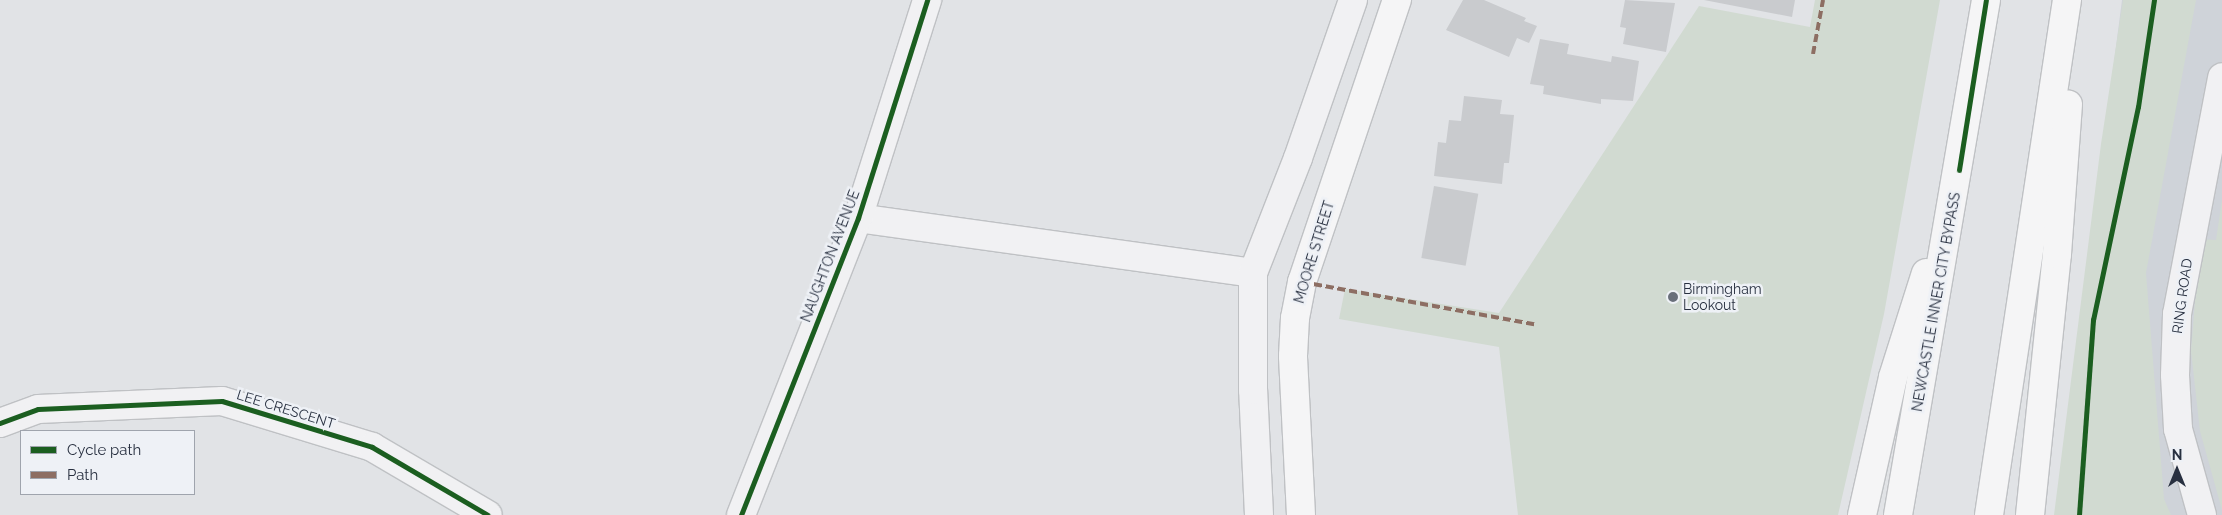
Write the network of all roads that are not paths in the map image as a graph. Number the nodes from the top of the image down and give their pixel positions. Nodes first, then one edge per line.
1 (927, 0) edge
2 (1353, 0) edge
3 (1397, 0) edge
4 (1986, 0) edge
5 (2067, 0) edge
6 (2076, 0) edge
7 (2222, 78) edge
8 (1959, 170) junction
9 (858, 218) junction
10 (1253, 273) junction
11 (0, 422) edge
12 (488, 515) edge
13 (741, 515) edge
14 (1259, 515) edge
15 (1300, 515) edge
16 (1862, 515) edge
17 (1898, 515) edge
18 (1989, 515) edge
19 (2030, 515) edge
20 (2202, 515) edge

1 - 9 street, NAUGHTON AVENUE
2 - 10 street
3 - 15 main road, MOORE STREET
4 - 8 main road, NEWCASTLE INNER CITY BYPASS
5 - 18 main road
6 - 19 main road
7 - 20 street, RING ROAD
8 - 16 main road
8 - 17 main road, NEWCASTLE INNER CITY BYPASS
9 - 10 street
9 - 13 street, NAUGHTON AVENUE
10 - 14 street
11 - 12 street, LEE CRESCENT

